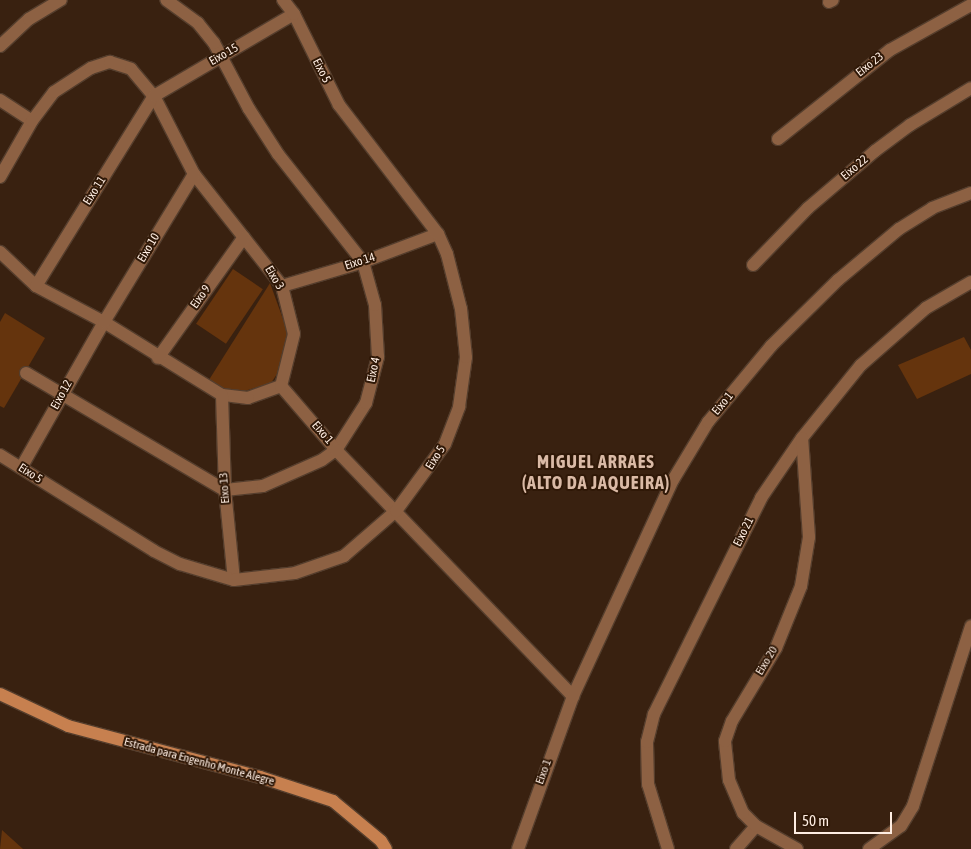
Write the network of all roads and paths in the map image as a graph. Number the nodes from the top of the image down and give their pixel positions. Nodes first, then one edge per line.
1 (61, 0) edge
2 (166, 0) edge
3 (284, 0) edge
4 (971, 5) edge
5 (294, 14) junction
6 (0, 46) edge
7 (222, 56) junction
8 (971, 88) edge
9 (154, 96) junction
10 (0, 100) edge
11 (32, 121) junction
12 (778, 139) dead end
13 (194, 174) junction
14 (0, 178) edge
15 (971, 193) edge
16 (438, 234) junction
17 (244, 237) junction
18 (0, 252) edge
19 (363, 262) junction
20 (753, 265) dead end
21 (971, 282) edge
22 (36, 286) junction
23 (282, 286) junction
24 (104, 322) junction
25 (158, 358) junction
26 (26, 373) dead end
27 (281, 386) junction
28 (62, 393) junction
29 (222, 395) junction
30 (802, 438) junction
31 (336, 450) junction
32 (0, 455) edge
33 (21, 468) junction
34 (225, 490) junction
35 (396, 511) junction
36 (234, 580) junction
37 (971, 626) edge
38 (0, 694) edge
39 (573, 696) junction
40 (756, 826) junction
41 (386, 849) edge
42 (518, 849) edge
43 (668, 849) edge
44 (736, 849) edge
45 (797, 849) edge
46 (869, 849) edge

1 - 6 street
2 - 7 street, Eixo 4
3 - 5 street, Eixo 5
4 - 12 street, Eixo 23
5 - 7 street, Eixo 15
5 - 16 street, Eixo 5
7 - 9 street, Eixo 15
7 - 19 street, Eixo 4
8 - 20 street, Eixo 22
9 - 11 street, Eixo 3
9 - 13 street, Eixo 3
9 - 22 street, Eixo 11
10 - 11 street
11 - 14 street, Eixo 3
13 - 17 street, Eixo 3
13 - 24 street, Eixo 10
15 - 39 street, Eixo 1
16 - 19 street, Eixo 14
16 - 35 street, Eixo 5
17 - 23 street, Eixo 3
17 - 25 street, Eixo 9
18 - 22 street
19 - 23 street, Eixo 14
19 - 31 street, Eixo 4
21 - 30 street, Eixo 21
22 - 24 street
23 - 27 street, Eixo 3
24 - 25 street
24 - 28 street, Eixo 12
25 - 29 street
26 - 28 street
27 - 29 street
27 - 31 street, Eixo 1
28 - 33 street, Eixo 12
28 - 34 street
29 - 34 street, Eixo 13
30 - 40 street, Eixo 20
30 - 43 street, Eixo 21
31 - 34 street, Eixo 4
31 - 35 street, Eixo 1
32 - 33 street, Eixo 5
33 - 36 street, Eixo 5
34 - 36 street, Eixo 13
35 - 36 street, Eixo 5
35 - 39 street, Eixo 1
37 - 46 street
38 - 41 street, Estrada para Engenho Monte Alegre
39 - 42 street, Eixo 1
40 - 44 street
40 - 45 street, Eixo 20

